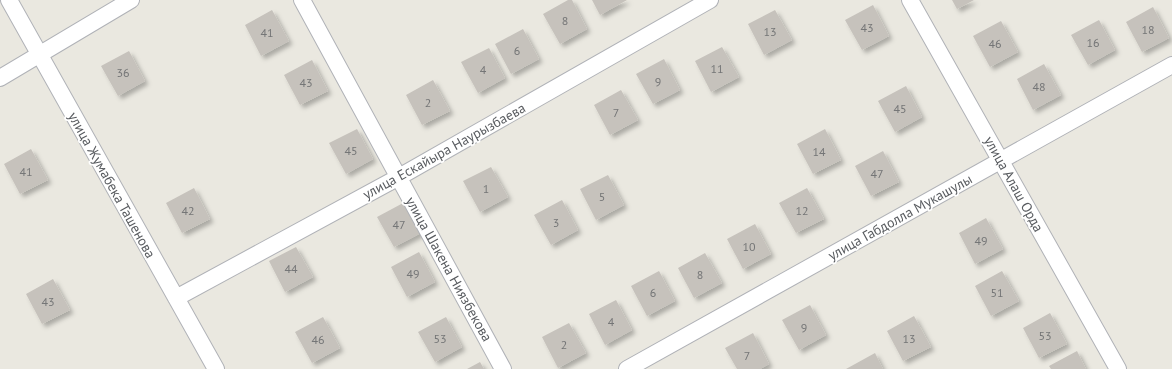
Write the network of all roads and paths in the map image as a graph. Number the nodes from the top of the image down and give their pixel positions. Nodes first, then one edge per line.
1 (9, 0) edge
2 (131, 0) edge
3 (302, 0) edge
4 (710, 0) edge
5 (910, 0) edge
6 (39, 55) junction
7 (1172, 65) edge
8 (0, 78) edge
9 (1000, 160) junction
10 (399, 177) junction
11 (176, 298) junction
12 (216, 369) edge
13 (503, 369) edge
14 (627, 369) edge
15 (1118, 369) edge

1 - 6 street, улица Жумабека Ташенова
2 - 6 street
3 - 10 street, улица Шакена Ниязбекова
4 - 10 street, улица Ескайыра Наурызбаева
5 - 9 street, улица Алаш Орда
6 - 8 street
6 - 11 street, улица Жумабека Ташенова
7 - 9 street, улица Габдолла Мукашулы
9 - 14 street, улица Габдолла Мукашулы
9 - 15 street, улица Алаш Орда
10 - 11 street, улица Ескайыра Наурызбаева
10 - 13 street, улица Шакена Ниязбекова
11 - 12 street, улица Жумабека Ташенова

